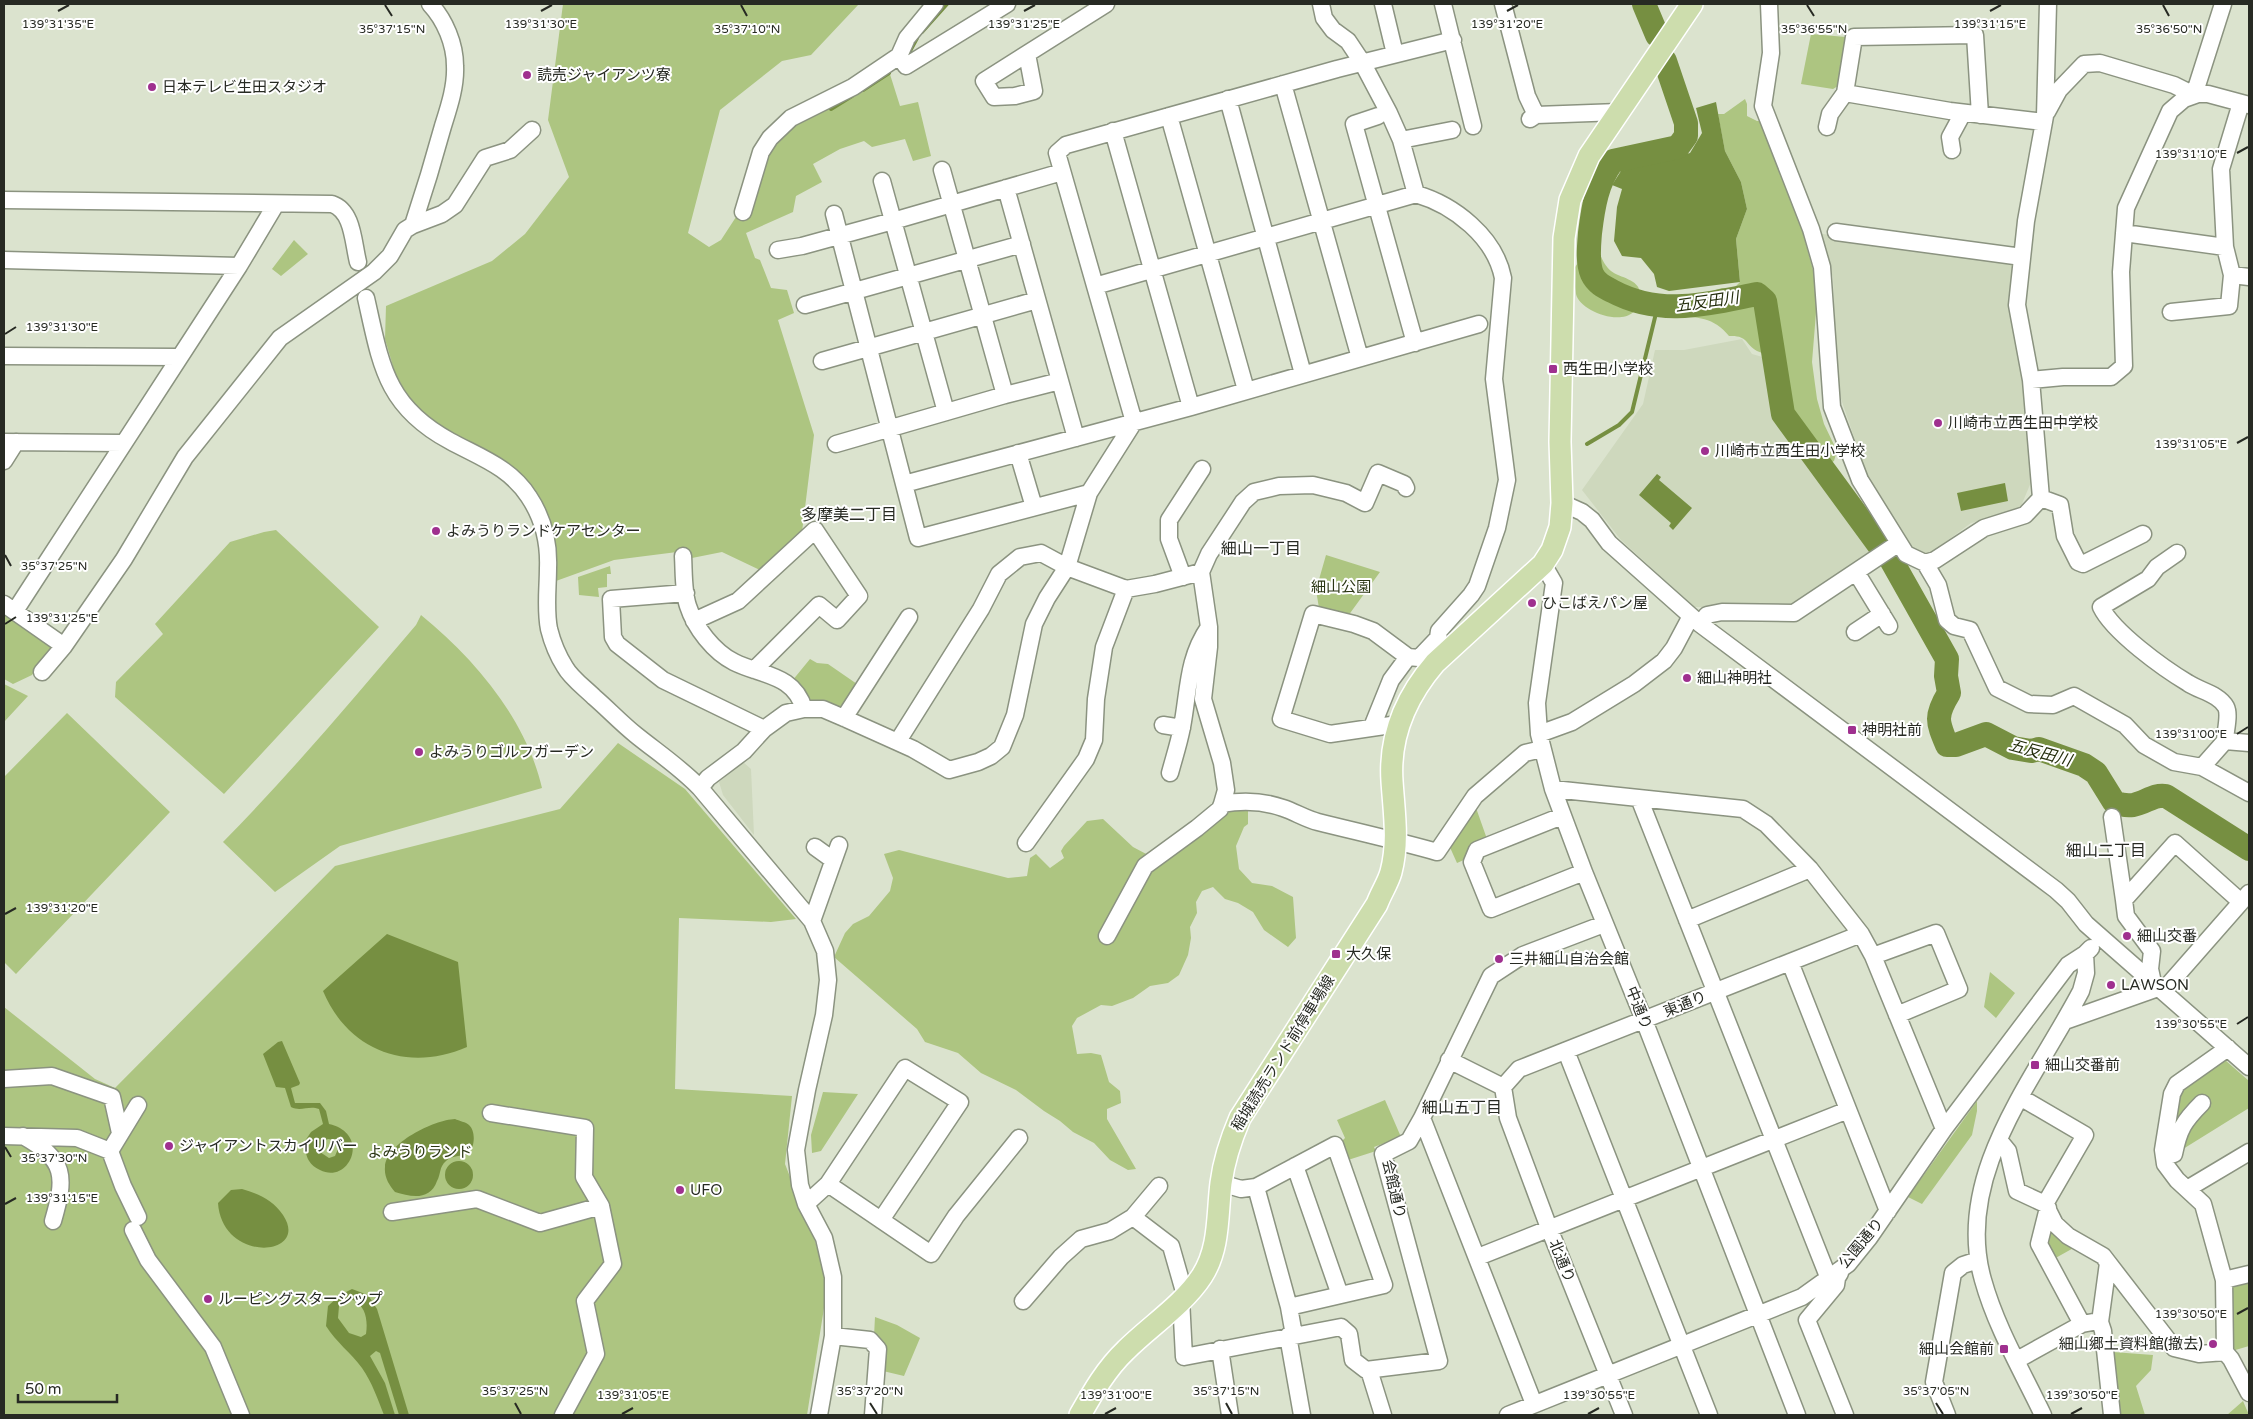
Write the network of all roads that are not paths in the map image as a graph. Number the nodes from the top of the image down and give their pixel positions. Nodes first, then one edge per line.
1 (430, 4) edge
2 (936, 4) edge
3 (1006, 4) edge
4 (1106, 4) edge
5 (1321, 4) edge
6 (1383, 4) edge
7 (1444, 4) edge
8 (1503, 4) edge
9 (1692, 4) edge
10 (1770, 4) edge
11 (2048, 4) edge
12 (2223, 4) edge
13 (1453, 40) junction
14 (1027, 54) dead end
15 (1395, 54) junction
16 (899, 56) junction
17 (1362, 62) junction
18 (1283, 84) junction
19 (1845, 93) junction
20 (2194, 95) junction
21 (1228, 99) junction
22 (2245, 104) edge
23 (1619, 112) junction
24 (1963, 113) junction
25 (1980, 115) junction
26 (1169, 116) junction
27 (1378, 116) dead end
28 (2045, 119) junction
29 (1474, 126) dead end
30 (1827, 127) dead end
31 (532, 130) dead end
32 (1452, 130) dead end
33 (1114, 131) junction
34 (1401, 140) junction
35 (1952, 150) dead end
36 (942, 170) dead end
37 (1062, 172) junction
38 (882, 181) dead end
39 (1006, 188) junction
40 (1416, 194) junction
41 (4, 200) edge
42 (276, 204) junction
43 (951, 204) junction
44 (1376, 206) junction
45 (743, 212) dead end
46 (834, 214) dead end
47 (893, 221) junction
48 (1322, 221) junction
49 (413, 225) junction
50 (1836, 232) dead end
51 (2124, 233) junction
52 (840, 236) junction
53 (1266, 237) junction
54 (1022, 244) junction
55 (2224, 247) junction
56 (778, 250) dead end
57 (1208, 254) junction
58 (2022, 257) junction
59 (4, 260) edge
60 (967, 261) junction
61 (358, 262) dead end
62 (238, 266) junction
63 (1152, 270) junction
64 (2232, 275) junction
65 (909, 276) junction
66 (2249, 277) edge
67 (1095, 286) junction
68 (854, 292) junction
69 (366, 298) dead end
70 (1037, 300) junction
71 (805, 305) dead end
72 (2171, 312) dead end
73 (981, 316) junction
74 (1479, 324) dead end
75 (924, 333) junction
76 (1415, 343) junction
77 (868, 347) junction
78 (4, 356) edge
79 (178, 357) junction
80 (1360, 358) junction
81 (822, 361) dead end
82 (1303, 374) junction
83 (2031, 380) junction
84 (1060, 381) junction
85 (1246, 390) junction
86 (1005, 395) junction
87 (1191, 407) junction
88 (946, 412) junction
89 (1134, 422) junction
90 (889, 428) junction
91 (1076, 438) junction
92 (10, 442) edge
93 (123, 443) junction
94 (836, 444) dead end
95 (1018, 453) junction
96 (4, 461) edge
97 (1202, 469) dead end
98 (904, 484) junction
99 (1406, 488) dead end
100 (1089, 494) junction
101 (2041, 498) junction
102 (1562, 503) junction
103 (1034, 507) junction
104 (2143, 534) dead end
105 (1899, 543) junction
106 (2177, 553) dead end
107 (683, 556) dead end
108 (1925, 563) junction
109 (1543, 564) junction
110 (1066, 567) junction
111 (1201, 572) junction
112 (1856, 572) junction
113 (1183, 577) junction
114 (1126, 589) junction
115 (686, 593) junction
116 (9, 608) edge
117 (909, 617) dead end
118 (1696, 620) junction
119 (694, 621) junction
120 (1209, 626) junction
121 (1855, 632) dead end
122 (64, 646) junction
123 (1408, 657) junction
124 (754, 670) junction
125 (42, 672) dead end
126 (804, 709) junction
127 (844, 718) junction
128 (1164, 724) dead end
129 (1398, 724) junction
130 (1372, 727) junction
131 (1182, 728) junction
132 (764, 729) junction
133 (898, 741) junction
134 (1540, 741) junction
135 (2224, 742) junction
136 (2249, 743) edge
137 (2202, 768) junction
138 (1170, 773) dead end
139 (700, 788) junction
140 (1553, 789) junction
141 (2249, 793) edge
142 (1640, 798) junction
143 (1222, 804) junction
144 (1562, 816) junction
145 (2112, 817) dead end
146 (1396, 840) junction
147 (1026, 843) dead end
148 (815, 847) dead end
149 (1810, 869) junction
150 (1584, 872) junction
151 (2245, 897) edge
152 (2124, 900) junction
153 (1687, 920) junction
154 (812, 921) junction
155 (1604, 924) junction
156 (1861, 934) junction
157 (1107, 936) dead end
158 (2100, 937) junction
159 (2086, 954) junction
160 (1873, 956) junction
161 (1790, 962) junction
162 (2158, 987) junction
163 (1716, 991) junction
164 (1897, 1015) junction
165 (1644, 1020) junction
166 (2065, 1021) junction
167 (2228, 1048) junction
168 (1566, 1051) junction
169 (1449, 1060) junction
170 (2249, 1066) edge
171 (4, 1079) edge
172 (1503, 1087) junction
173 (2020, 1097) junction
174 (2202, 1103) dead end
175 (138, 1105) dead end
176 (1848, 1110) junction
177 (491, 1113) dead end
178 (1422, 1118) junction
179 (1944, 1129) junction
180 (120, 1134) junction
181 (21, 1135) junction
182 (4, 1136) edge
183 (1019, 1138) dead end
184 (1774, 1140) junction
185 (1999, 1140) junction
186 (110, 1151) junction
187 (2249, 1152) edge
188 (2164, 1157) junction
189 (1295, 1166) junction
190 (1702, 1168) junction
191 (1221, 1183) junction
192 (828, 1184) junction
193 (1159, 1186) dead end
194 (1256, 1188) junction
195 (2187, 1189) junction
196 (1624, 1199) junction
197 (806, 1204) junction
198 (601, 1206) junction
199 (2046, 1206) junction
200 (1888, 1211) junction
201 (392, 1212) dead end
202 (1134, 1217) junction
203 (881, 1220) junction
204 (53, 1221) dead end
205 (1549, 1228) junction
206 (1478, 1257) junction
207 (1978, 1260) junction
208 (2108, 1263) junction
209 (1848, 1264) junction
210 (2249, 1274) edge
211 (1828, 1279) junction
212 (2224, 1280) junction
213 (1340, 1295) junction
214 (1183, 1297) junction
215 (1023, 1301) dead end
216 (1289, 1307) junction
217 (1758, 1316) junction
218 (2100, 1322) junction
219 (2082, 1324) junction
220 (833, 1336) junction
221 (1291, 1336) junction
222 (1682, 1346) junction
223 (1220, 1349) junction
224 (2225, 1352) junction
225 (2017, 1360) junction
226 (1368, 1370) junction
227 (1608, 1375) junction
228 (2248, 1388) edge
229 (1537, 1408) edge
230 (241, 1415) edge
231 (563, 1415) edge
232 (819, 1415) edge
233 (873, 1415) edge
234 (1080, 1415) edge
235 (1230, 1415) edge
236 (1302, 1415) edge
237 (1383, 1415) edge
238 (1508, 1415) edge
239 (1624, 1415) edge
240 (1709, 1415) edge
241 (1797, 1415) edge
242 (1845, 1415) edge
243 (1947, 1415) edge
244 (2043, 1415) edge
245 (2112, 1415) edge

1 - 49 street
2 - 16 street
3 - 16 street
4 - 14 street
5 - 17 street
6 - 15 street
7 - 13 street
8 - 23 street
9 - 23 main road, 稲城読売ランド前停車場線
10 - 105 street
11 - 28 street
12 - 20 street
13 - 15 street
13 - 29 street
15 - 17 street
16 - 45 street
17 - 18 street
17 - 34 street
18 - 21 street
18 - 48 street
19 - 24 street
19 - 25 street
19 - 30 street
20 - 22 street
20 - 28 street
20 - 51 street
21 - 26 street
21 - 53 street
22 - 55 street
23 - 102 main road, 稲城読売ランド前停車場線
24 - 25 street
24 - 35 street
25 - 28 street
26 - 33 street
26 - 57 street
27 - 44 street
28 - 58 street
31 - 49 street
32 - 34 street
33 - 37 street
33 - 63 street
34 - 40 street
36 - 43 street
37 - 39 street
37 - 67 street
38 - 47 street
39 - 43 street
39 - 54 street
40 - 44 street
40 - 123 street
41 - 42 street
42 - 61 street
42 - 62 street
43 - 47 street
43 - 60 street
44 - 48 street
44 - 76 street
46 - 52 street
47 - 52 street
47 - 65 street
48 - 53 street
48 - 80 street
49 - 122 street
50 - 58 street
51 - 55 street
51 - 83 street
52 - 56 street
52 - 68 street
53 - 57 street
53 - 82 street
54 - 60 street
54 - 70 street
55 - 64 street
57 - 63 street
57 - 85 street
58 - 83 street
59 - 62 street
60 - 65 street
60 - 73 street
62 - 79 street
63 - 67 street
63 - 87 street
64 - 66 street
64 - 72 street
65 - 68 street
65 - 75 street
67 - 89 street
68 - 71 street
68 - 77 street
69 - 139 street
70 - 73 street
70 - 84 street
73 - 75 street
73 - 86 street
74 - 76 street
75 - 77 street
75 - 88 street
76 - 80 street
77 - 81 street
77 - 90 street
78 - 79 street
79 - 93 street
80 - 82 street
82 - 85 street
83 - 101 street
84 - 86 street
84 - 91 street
85 - 87 street
86 - 88 street
87 - 89 street
88 - 90 street
89 - 91 street
89 - 100 street
90 - 94 street
90 - 98 street
91 - 95 street
92 - 93 street
92 - 96 street
93 - 116 street
95 - 98 street
95 - 103 street
97 - 113 street
98 - 103 street
99 - 111 street
100 - 103 street
100 - 110 street
101 - 104 street
101 - 108 street
102 - 109 main road, 稲城読売ランド前停車場線
102 - 118 street
105 - 108 street
105 - 112 street
106 - 135 street
107 - 115 street
108 - 137 street
109 - 129 main road, 稲城読売ランド前停車場線
109 - 134 street, 中通り
110 - 114 street
110 - 133 street
110 - 133 street
111 - 113 street
111 - 120 street
112 - 118 street
112 - 121 street
113 - 114 street
114 - 147 street
115 - 119 street
115 - 132 street
116 - 122 street
117 - 127 street
118 - 134 street
118 - 158 street
119 - 124 street
119 - 124 street
120 - 131 street
120 - 143 street
122 - 125 street
123 - 130 street
123 - 130 street
124 - 126 street
126 - 127 street
126 - 132 street
127 - 133 street
128 - 131 street
129 - 130 street
129 - 146 main road, 稲城読売ランド前停車場線
131 - 138 street
132 - 139 street
134 - 140 street, 中通り
134 - 146 street
135 - 136 street
135 - 137 street
137 - 141 street
139 - 154 street
140 - 142 street
140 - 144 street, 中通り
142 - 149 street
142 - 153 street
143 - 146 street
143 - 157 street
144 - 150 street, 中通り
144 - 150 street
145 - 152 street
146 - 191 main road, 稲城読売ランド前停車場線
148 - 154 street
149 - 153 street
149 - 156 street
150 - 155 street, 中通り
151 - 152 street
151 - 162 street
152 - 162 street
153 - 163 street
154 - 197 street
155 - 165 street, 中通り
155 - 169 street, 会館通り
156 - 160 street
156 - 161 street, 東通り
158 - 159 street, 公園通り
158 - 162 street
159 - 166 street
159 - 179 street, 公園通り
160 - 164 street
160 - 164 street
161 - 163 street, 東通り
161 - 176 street
162 - 166 street
162 - 167 street
163 - 165 street, 東通り
163 - 184 street
164 - 179 street
165 - 168 street, 東通り
165 - 190 street, 中通り
166 - 173 street
167 - 170 street
167 - 188 street
168 - 172 street, 東通り
168 - 196 street
169 - 172 street
169 - 178 street, 会館通り
171 - 180 street
172 - 205 street, 北通り
173 - 185 street
173 - 199 street
174 - 188 street
175 - 180 street
176 - 184 street
176 - 200 street
177 - 198 street
178 - 206 street
178 - 226 street, 会館通り
179 - 200 street, 公園通り
180 - 186 street
181 - 182 street
181 - 186 street
181 - 204 street
183 - 203 street
184 - 190 street
184 - 211 street
185 - 199 street
185 - 207 street
186 - 230 street
187 - 195 street
188 - 195 street
189 - 194 street
189 - 213 street
189 - 213 street
190 - 196 street
190 - 217 street, 中通り
191 - 194 street
191 - 214 main road, 稲城読売ランド前停車場線
192 - 197 street
192 - 203 street
192 - 203 street
193 - 202 street
194 - 216 street
195 - 212 street
196 - 205 street
196 - 222 street
197 - 220 street
198 - 201 street
198 - 231 street
199 - 208 street
199 - 219 street
200 - 209 street, 公園通り
202 - 214 street
202 - 215 street
205 - 206 street
205 - 227 street, 北通り
206 - 229 street
207 - 225 street
207 - 243 street
208 - 218 street
208 - 224 street
209 - 211 street, 公園通り
209 - 242 street
210 - 212 street
211 - 217 street, 公園通り
212 - 224 street
213 - 216 street
214 - 223 street
214 - 234 main road, 稲城読売ランド前停車場線
216 - 221 street
217 - 222 street, 公園通り
217 - 241 street, 中通り
218 - 219 street
218 - 245 street
219 - 225 street
220 - 232 street
220 - 233 street
221 - 223 street
221 - 226 street
221 - 236 street
222 - 227 street, 公園通り
222 - 240 street
223 - 235 street
224 - 228 street
225 - 244 street
226 - 237 street
227 - 229 street, 公園通り
227 - 239 street, 北通り
229 - 238 street, 公園通り

